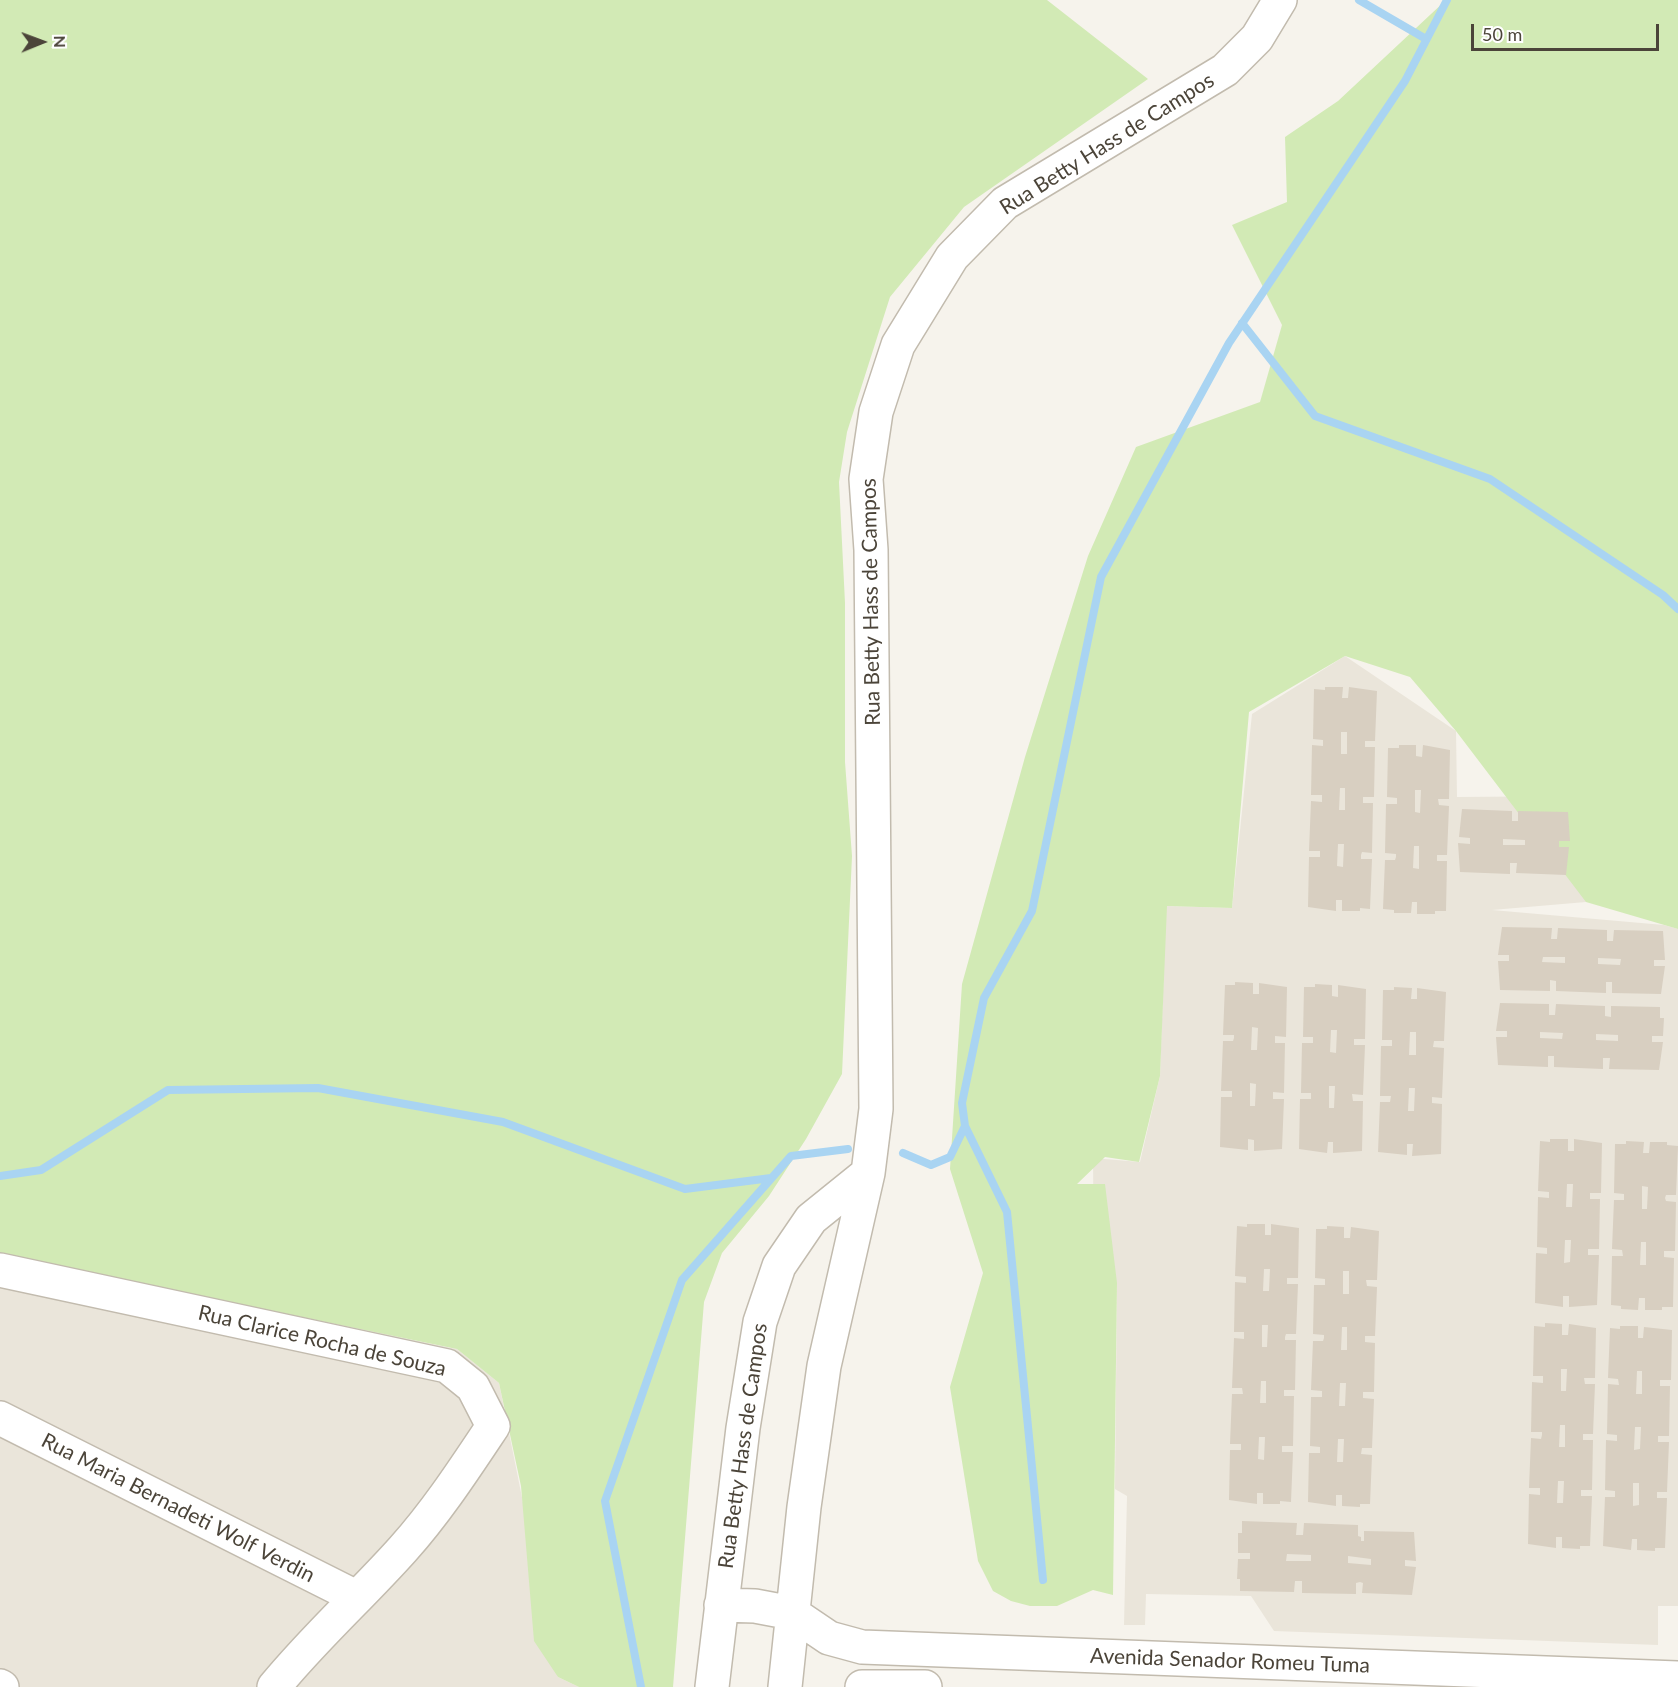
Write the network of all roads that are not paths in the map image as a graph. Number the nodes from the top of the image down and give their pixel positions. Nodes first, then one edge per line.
1 (1280, 0) edge
2 (868, 1173) junction
3 (0, 1270) edge
4 (0, 1418) edge
5 (357, 1597) junction
6 (721, 1605) junction
7 (792, 1613) junction
8 (1678, 1678) edge
9 (274, 1687) edge
10 (712, 1687) edge
11 (785, 1687) edge
12 (862, 1687) edge
13 (925, 1687) edge

1 - 2 street, Rua Betty Hass de Campos
2 - 6 street, Rua Betty Hass de Campos
2 - 7 street, Rua Betty Hass de Campos
3 - 5 street, Rua Clarice Rocha de Souza
4 - 5 street, Rua Maria Bernadeti Wolf Verdin
5 - 9 street, Rua Clarice Rocha de Souza
6 - 7 street
6 - 10 street, Rua Betty Hass de Campos
7 - 8 street, Avenida Senador Romeu Tuma
7 - 11 street, Rua Betty Hass de Campos
12 - 13 street

